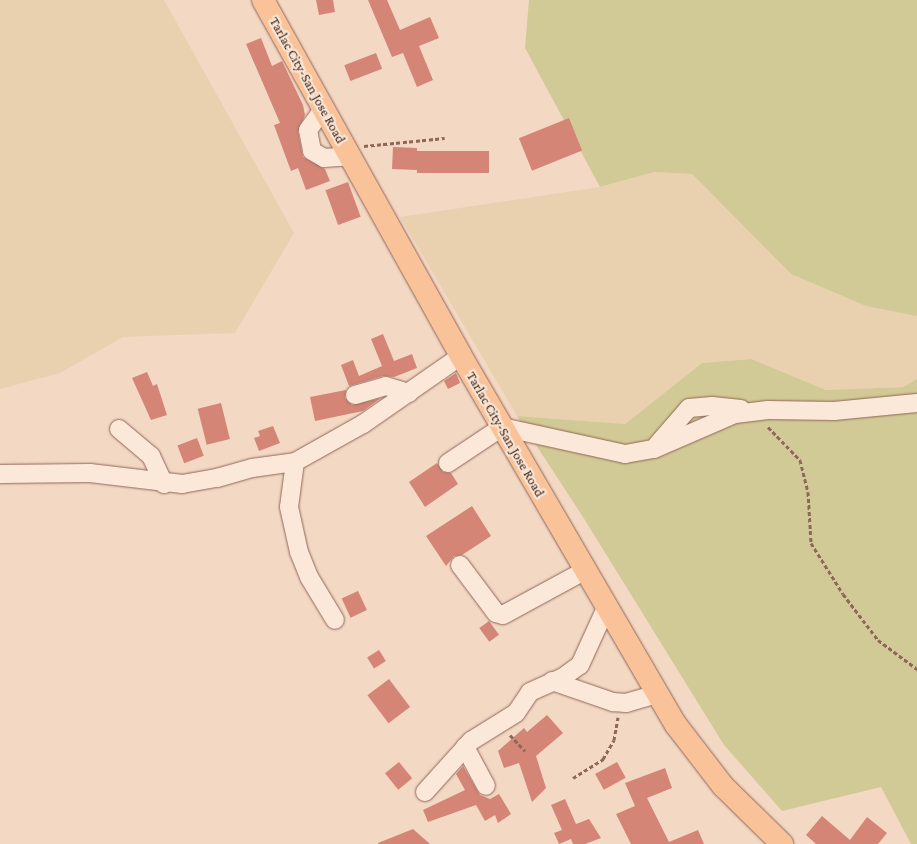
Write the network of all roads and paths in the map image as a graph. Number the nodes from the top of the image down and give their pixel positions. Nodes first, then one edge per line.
1 (263, 0) edge
2 (324, 108) junction
3 (445, 138) dead end
4 (348, 152) junction
5 (461, 356) junction
6 (408, 393) junction
7 (355, 395) dead end
8 (917, 403) edge
9 (752, 411) junction
10 (502, 427) junction
11 (119, 429) dead end
12 (295, 462) junction
13 (448, 463) dead end
14 (1, 475) edge
15 (164, 484) junction
16 (460, 565) dead end
17 (584, 571) junction
18 (606, 608) junction
19 (335, 620) dead end
20 (917, 669) edge
21 (552, 681) junction
22 (657, 694) junction
23 (626, 703) junction
24 (499, 724) junction
25 (465, 747) junction
26 (525, 751) dead end
27 (573, 778) dead end
28 (486, 786) dead end
29 (425, 792) dead end
30 (782, 844) edge

1 - 2 main road, Tarlac City-San Jose Road
2 - 4 main road, Tarlac City-San Jose Road
2 - 4 street
3 - 4 path
4 - 5 main road, Tarlac City-San Jose Road
5 - 6 street
5 - 10 main road, Tarlac City-San Jose Road
6 - 7 street
6 - 12 street
8 - 9 street
9 - 10 street
9 - 20 path
10 - 13 street
10 - 17 main road, Tarlac City-San Jose Road
11 - 15 street
12 - 15 street
12 - 19 street
14 - 15 street
16 - 17 street
17 - 18 main road, Tarlac City-San Jose Road
18 - 21 street
18 - 22 main road, Tarlac City-San Jose Road
21 - 23 street
21 - 24 street
22 - 23 street
22 - 30 main road, Tarlac City-San Jose Road
23 - 27 path
24 - 25 street
24 - 26 path
25 - 28 street
25 - 29 street

